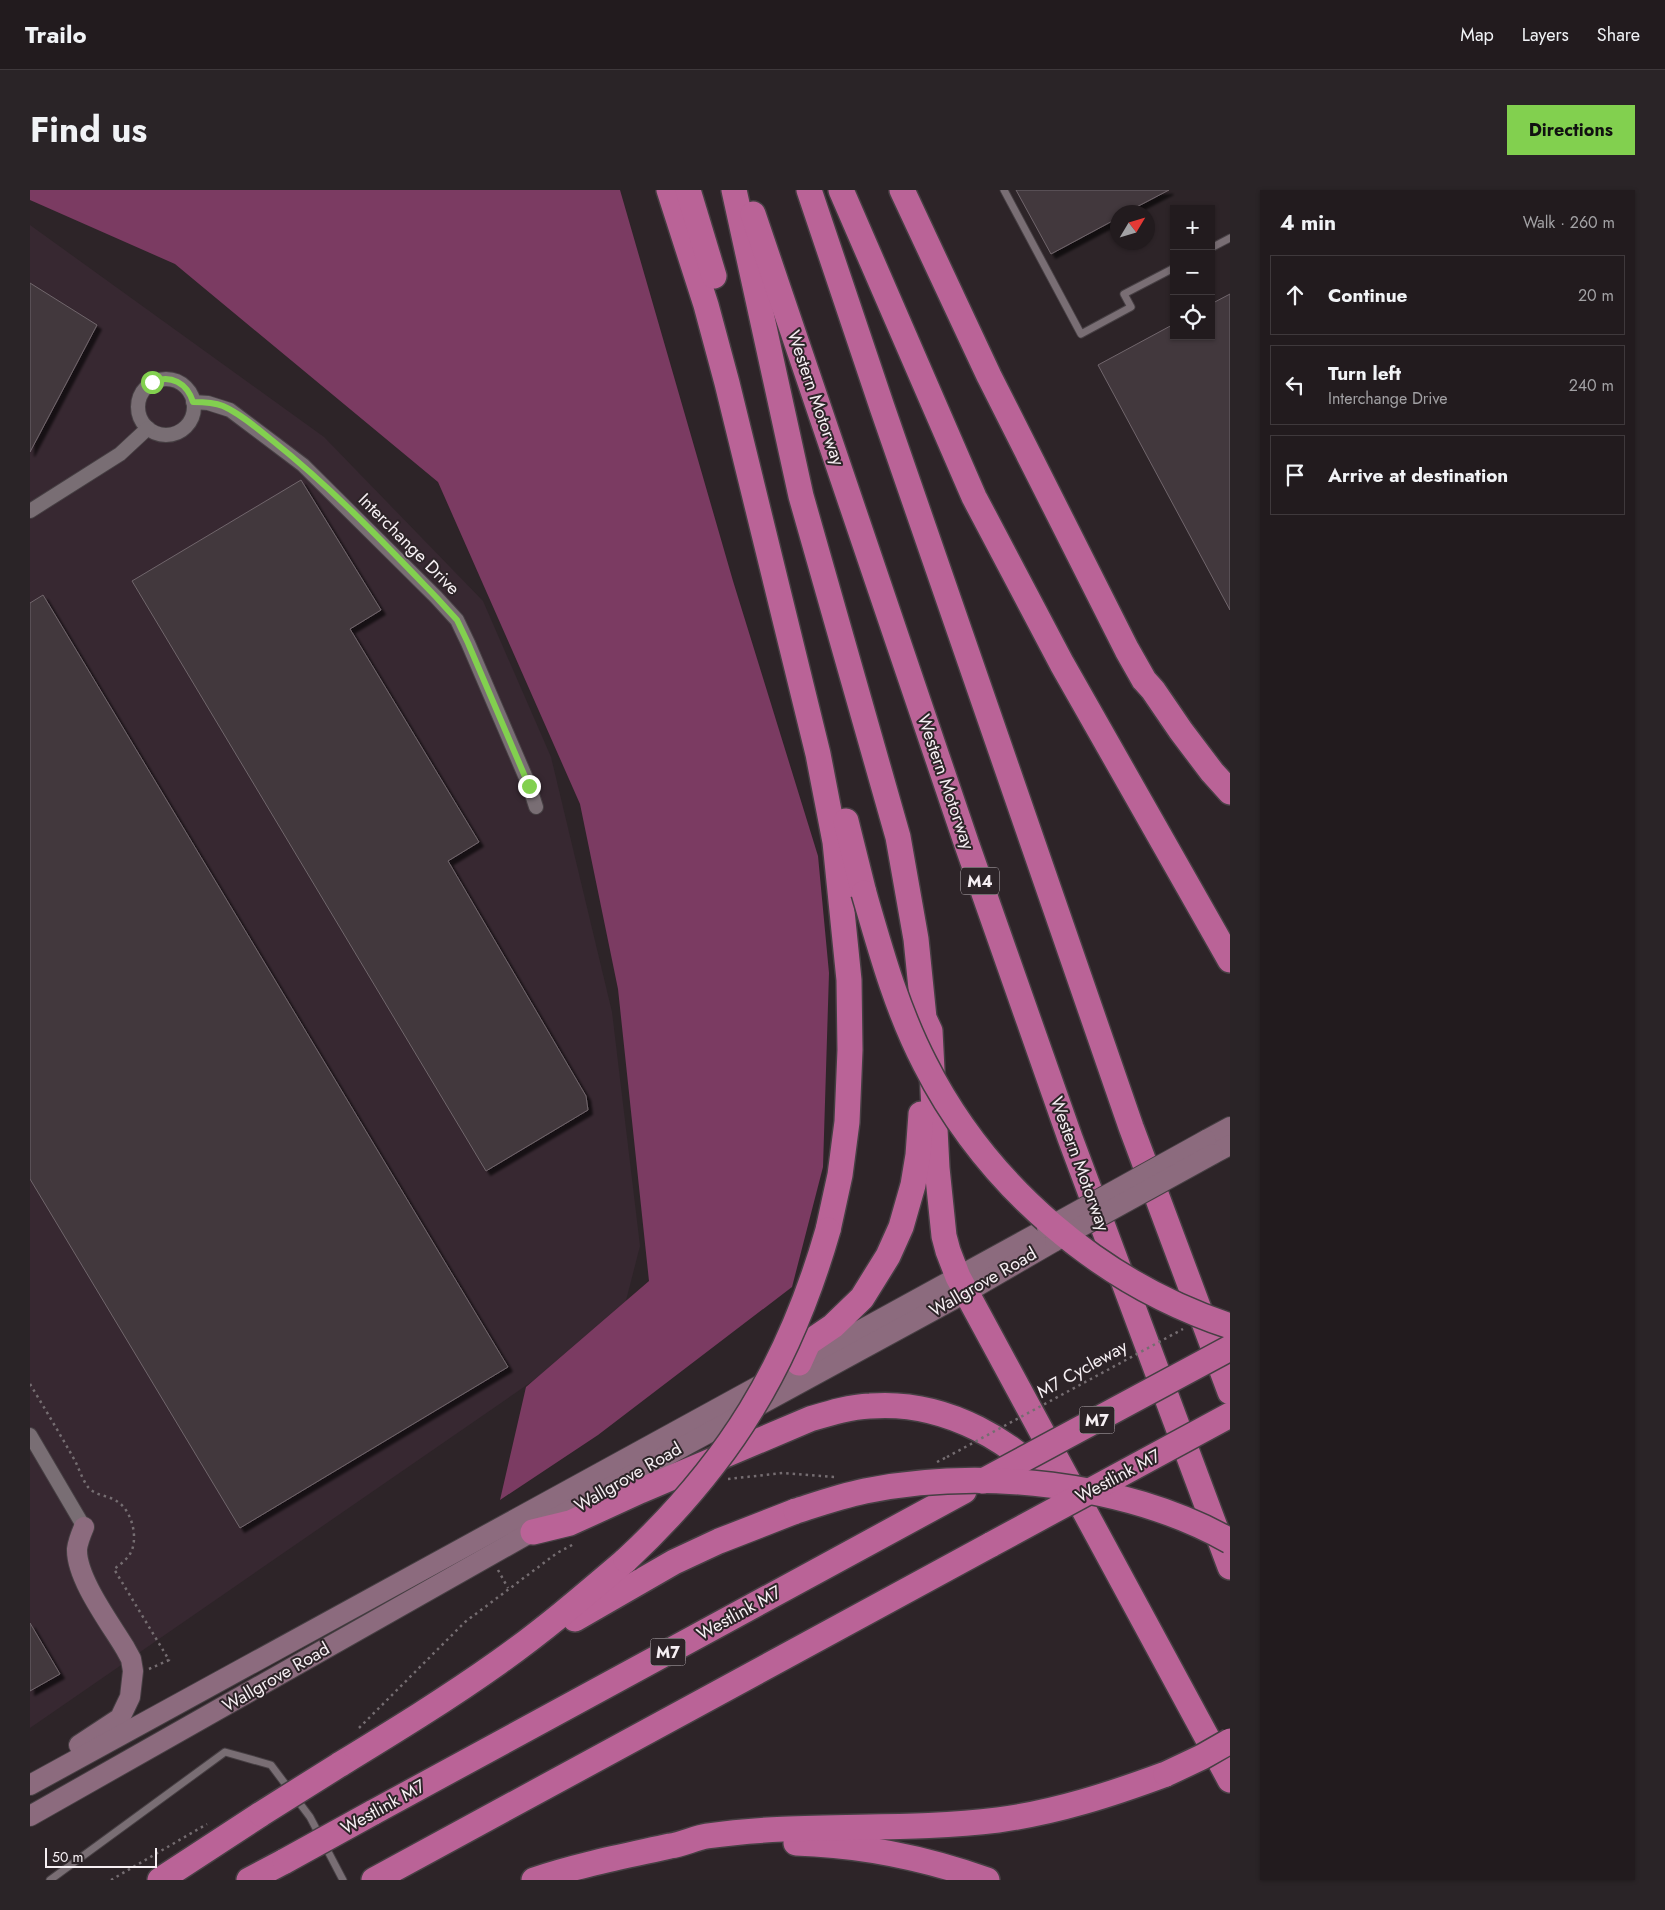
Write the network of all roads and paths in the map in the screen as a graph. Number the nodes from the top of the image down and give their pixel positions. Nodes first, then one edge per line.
1 (668, 190) edge
2 (688, 190) edge
3 (734, 190) edge
4 (745, 190) edge
5 (809, 190) edge
6 (841, 190) edge
7 (902, 190) edge
8 (1004, 190) edge
9 (1230, 238) edge
10 (1215, 246) edge
11 (1170, 270) edge
12 (193, 402) junction
13 (148, 428) junction
14 (30, 511) edge
15 (1144, 680) junction
16 (1230, 792) edge
17 (536, 807) dead end
18 (1230, 807) edge
19 (1204, 913) junction
20 (1230, 934) edge
21 (1230, 960) edge
22 (924, 1018) junction
23 (1230, 1127) edge
24 (1216, 1146) edge
25 (962, 1284) junction
26 (1187, 1326) dead end
27 (1230, 1326) edge
28 (1230, 1348) edge
29 (799, 1363) junction
30 (30, 1384) edge
31 (1230, 1392) edge
32 (1230, 1415) edge
33 (30, 1435) edge
34 (947, 1457) dead end
35 (1087, 1514) junction
36 (84, 1526) joint
37 (533, 1532) junction
38 (1230, 1541) edge
39 (1230, 1567) edge
40 (501, 1661) junction
41 (148, 1670) dead end
42 (1230, 1741) edge
43 (30, 1779) edge
44 (1230, 1780) edge
45 (30, 1786) edge
46 (30, 1816) edge
47 (213, 1821) dead end
48 (679, 1845) junction
49 (50, 1880) edge
50 (111, 1880) edge
51 (160, 1880) edge
52 (250, 1880) edge
53 (343, 1880) edge
54 (374, 1880) edge
55 (534, 1880) edge
56 (987, 1880) edge

1 - 40 highway, bridge
2 - 27 highway, bridge
3 - 22 highway
4 - 39 highway, Western Motorway / M4
5 - 31 highway
6 - 19 highway
7 - 15 highway
8 - 11 lane
9 - 10 lane
12 - 13 street
12 - 13 street
12 - 17 street, Interchange Drive
13 - 14 street
15 - 16 highway
15 - 18 highway
19 - 20 highway
19 - 21 highway
22 - 25 highway
22 - 29 highway
23 - 24 main road, Wallgrove Road
24 - 25 main road, Wallgrove Road, bridge
25 - 29 main road, Wallgrove Road
25 - 35 highway
25 - 37 main road, Wallgrove Road
26 - 34 path, M7 Cycleway, bridge
28 - 52 highway, Westlink M7 / M7, bridge
29 - 45 main road, Wallgrove Road
30 - 41 path
32 - 54 highway, Westlink M7, bridge
33 - 36 street
35 - 37 highway
35 - 44 highway
36 - 43 main road
37 - 46 main road, Wallgrove Road
38 - 40 highway, bridge
40 - 51 highway, bridge
42 - 48 highway, bridge
47 - 50 path
48 - 55 highway
48 - 56 highway
49 - 53 lane

